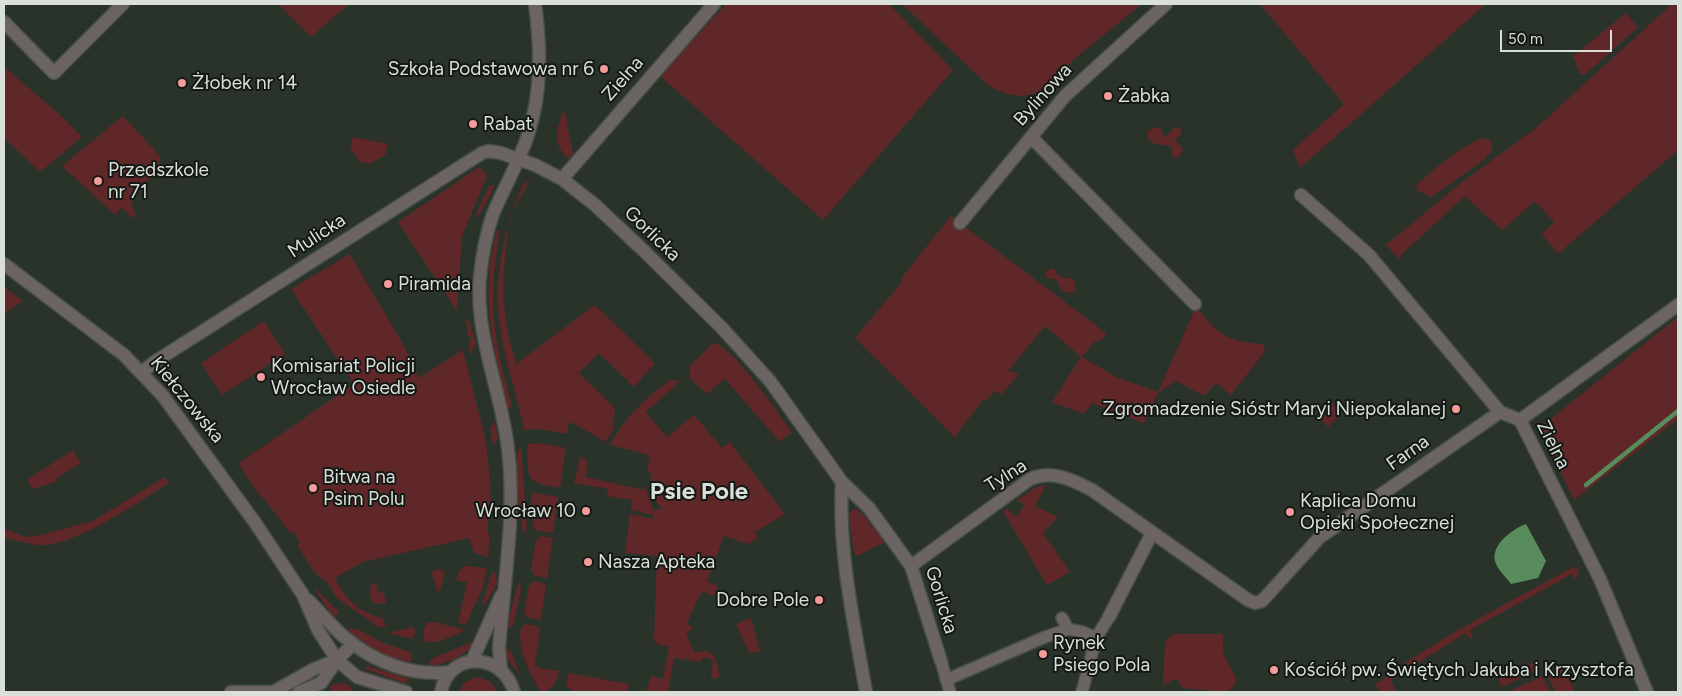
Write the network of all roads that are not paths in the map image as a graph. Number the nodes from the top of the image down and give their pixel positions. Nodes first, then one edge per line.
1 (124, 4) edge
2 (535, 4) edge
3 (714, 4) edge
4 (1166, 4) edge
5 (4, 22) edge
6 (1031, 136) junction
7 (517, 158) junction
8 (562, 179) junction
9 (1301, 195) dead end
10 (960, 223) dead end
11 (4, 264) edge
12 (1195, 304) dead end
13 (1678, 305) edge
14 (142, 372) junction
15 (1500, 412) junction
16 (1520, 420) junction
17 (842, 482) junction
18 (1152, 533) junction
19 (911, 566) junction
20 (503, 591) junction
21 (303, 595) junction
22 (1110, 617) joint
23 (1062, 618) dead end
24 (1068, 629) junction
25 (1096, 638) junction
26 (353, 644) junction
27 (337, 660) junction
28 (472, 661) junction
29 (941, 661) joint
30 (501, 670) junction
31 (451, 672) junction
32 (946, 680) junction
33 (279, 691) edge
34 (231, 692) edge
35 (299, 692) edge
36 (406, 692) edge
37 (441, 692) edge
38 (514, 692) edge
39 (866, 692) edge
40 (950, 692) edge
41 (1082, 692) edge
42 (1647, 692) edge

1 - 5 street
2 - 7 street
3 - 8 street, Zielna
4 - 6 street, Bylinowa
6 - 10 street, Bylinowa
6 - 12 street
7 - 8 street, Gorlicka
7 - 14 street, Mulicka
7 - 20 street
8 - 17 street, Gorlicka
9 - 15 street, Zielna
11 - 14 street, Kiełczowska
13 - 16 street
14 - 21 street, Kiełczowska
15 - 16 street, Zielna
15 - 18 street, Farna
16 - 42 street, Zielna
17 - 19 street, Gorlicka
17 - 39 street
18 - 19 street, Tylna
18 - 22 street
19 - 29 street, Gorlicka
20 - 28 street
20 - 30 street
21 - 26 street, Kiełczowska
21 - 27 street, Kiełczowska
22 - 25 street
23 - 24 street
24 - 25 street
24 - 32 street
25 - 41 street
26 - 27 street
26 - 31 street, Kiełczowska
27 - 33 street
27 - 35 street
27 - 36 street, Kiełczowska
28 - 30 street
28 - 31 street
29 - 32 street, Gorlicka
30 - 38 street
31 - 37 street
32 - 40 street, Gorlicka
33 - 34 street

